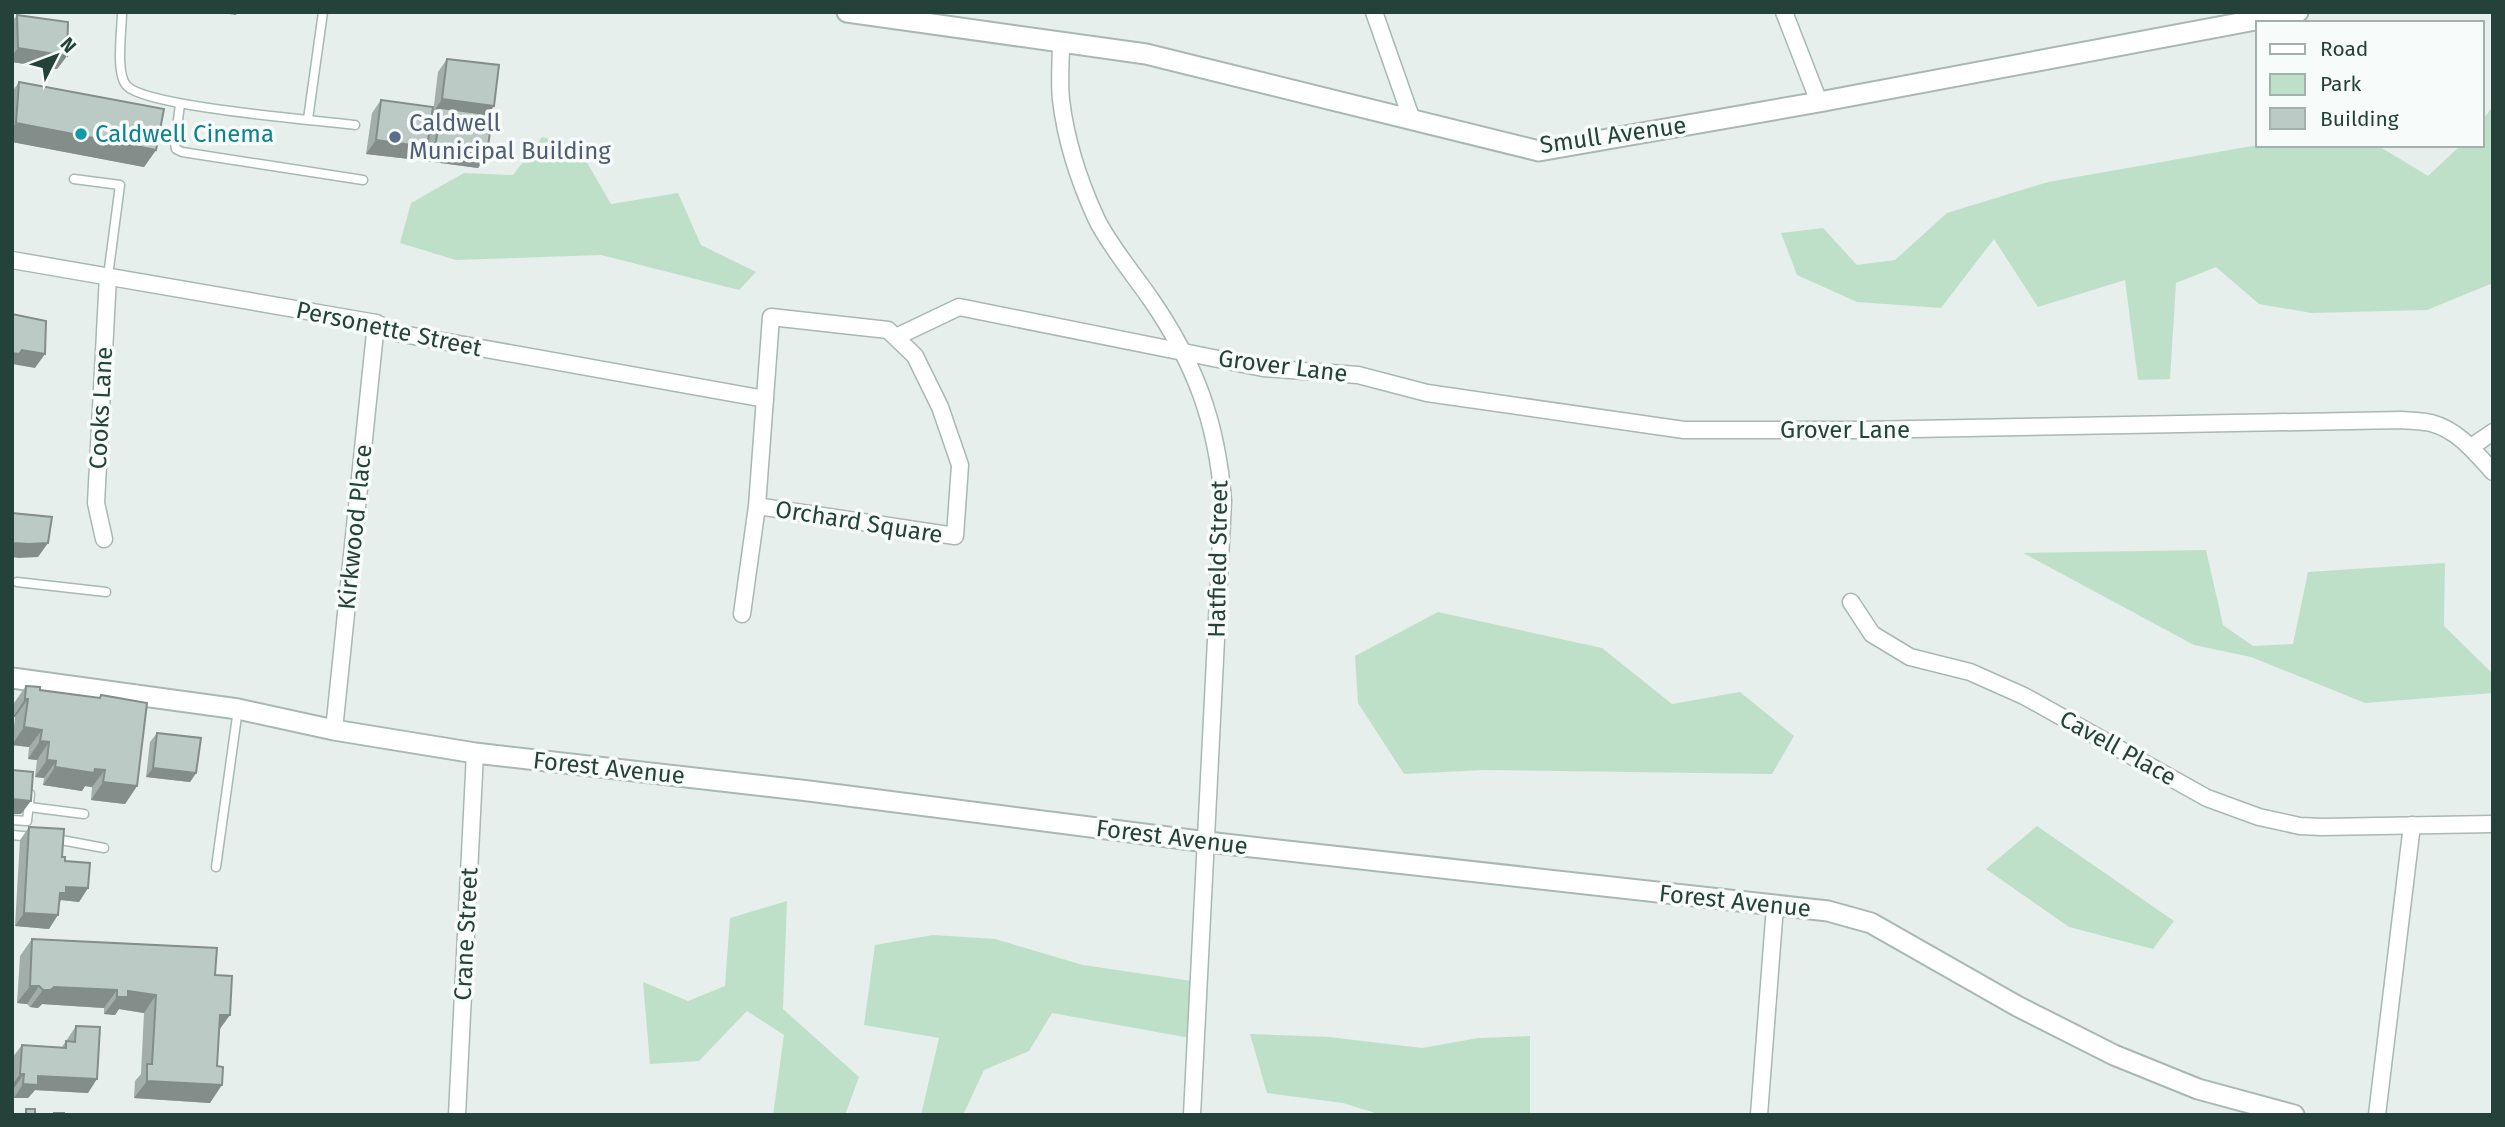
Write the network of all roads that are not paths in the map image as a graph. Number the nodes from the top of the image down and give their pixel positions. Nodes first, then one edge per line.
1 (122, 12) edge
2 (323, 12) edge
3 (847, 12) edge
4 (1374, 12) edge
5 (1784, 12) edge
6 (2298, 12) edge
7 (895, 16) edge
8 (1060, 41) junction
9 (1819, 102) junction
10 (180, 104) junction
11 (308, 119) junction
12 (1412, 120) junction
13 (355, 125) dead end
14 (74, 179) dead end
15 (362, 180) dead end
16 (12, 260) edge
17 (108, 276) junction
18 (376, 323) junction
19 (896, 337) junction
20 (1185, 353) junction
21 (765, 399) junction
22 (2493, 432) edge
23 (2472, 447) junction
24 (2493, 472) edge
25 (757, 506) junction
26 (104, 539) dead end
27 (17, 582) dead end
28 (106, 592) dead end
29 (1850, 602) dead end
30 (742, 614) dead end
31 (12, 678) edge
32 (238, 709) junction
33 (334, 730) junction
34 (475, 753) junction
35 (31, 781) edge
36 (29, 807) junction
37 (84, 814) dead end
38 (12, 820) edge
39 (2493, 824) edge
40 (2412, 825) junction
41 (12, 835) edge
42 (1207, 842) junction
43 (104, 848) dead end
44 (216, 867) dead end
45 (1775, 906) junction
46 (457, 1115) edge
47 (1192, 1115) edge
48 (1759, 1115) edge
49 (2294, 1115) edge
50 (2377, 1115) edge

1 - 10 lane
2 - 11 lane
3 - 7 street, Smull Avenue
4 - 12 street
5 - 9 street
6 - 9 street, Smull Avenue
7 - 8 street, Smull Avenue
8 - 12 street, Smull Avenue
8 - 20 street, Hatfield Street
9 - 12 street, Smull Avenue
10 - 11 lane
10 - 15 lane
11 - 13 lane
14 - 17 lane
16 - 17 street, Personette Street
17 - 18 street, Personette Street
17 - 26 street, Cooks Lane
18 - 21 street, Personette Street
18 - 33 street, Kirkwood Place
19 - 20 street
19 - 21 street, Orchard Square
19 - 25 street, Orchard Square
20 - 23 street, Grover Lane
20 - 42 street, Hatfield Street
21 - 25 street, Orchard Square
22 - 23 street
23 - 24 street, Grover Lane
25 - 30 street, Orchard Square
27 - 28 lane
29 - 40 street, Cavell Place
31 - 32 street, Forest Avenue
32 - 33 street, Forest Avenue
32 - 44 lane
33 - 34 street, Forest Avenue
34 - 42 street, Forest Avenue
34 - 46 street, Crane Street
35 - 36 lane
36 - 37 lane
36 - 38 lane
39 - 40 street, Cavell Place
40 - 50 street
41 - 43 lane
42 - 45 street, Forest Avenue
42 - 47 street, Hatfield Street
45 - 48 street
45 - 49 street, Forest Avenue

